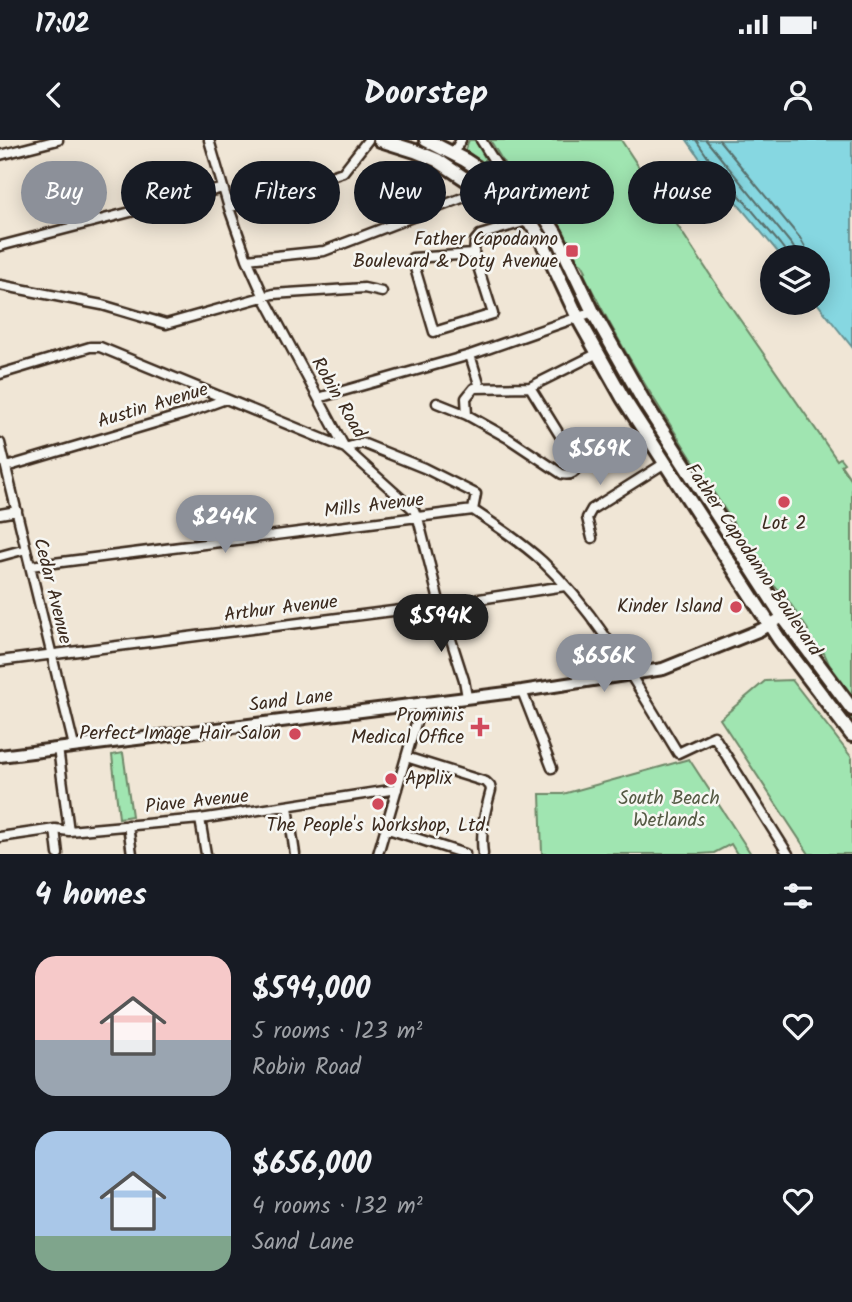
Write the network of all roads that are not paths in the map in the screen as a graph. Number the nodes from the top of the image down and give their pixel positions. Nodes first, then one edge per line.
1 (58, 140) edge
2 (208, 140) edge
3 (368, 140) edge
4 (380, 140) edge
5 (426, 140) edge
6 (461, 140) edge
7 (481, 140) edge
8 (453, 153) junction
9 (0, 155) edge
10 (466, 161) edge
11 (494, 161) edge
12 (460, 176) edge
13 (223, 188) junction
14 (460, 199) edge
15 (229, 208) junction
16 (517, 224) edge
17 (530, 224) edge
18 (550, 224) edge
19 (0, 246) edge
20 (474, 254) junction
21 (247, 259) junction
22 (0, 285) edge
23 (382, 292) dead end
24 (264, 297) junction
25 (593, 312) junction
26 (578, 318) junction
27 (598, 353) junction
28 (470, 355) junction
29 (0, 374) edge
30 (480, 387) junction
31 (530, 387) junction
32 (318, 398) junction
33 (226, 399) junction
34 (437, 403) dead end
35 (467, 415) junction
36 (0, 443) edge
37 (345, 448) junction
38 (665, 463) junction
39 (6, 467) junction
40 (473, 510) junction
41 (714, 510) junction
42 (16, 511) junction
43 (0, 514) edge
44 (417, 516) junction
45 (701, 518) junction
46 (592, 538) dead end
47 (26, 550) junction
48 (0, 556) edge
49 (30, 566) junction
50 (565, 586) junction
51 (440, 605) junction
52 (783, 617) junction
53 (770, 626) junction
54 (51, 654) junction
55 (0, 661) edge
56 (629, 674) junction
57 (522, 691) junction
58 (467, 696) junction
59 (422, 702) junction
60 (852, 709) edge
61 (852, 735) edge
62 (74, 746) junction
63 (58, 748) junction
64 (0, 756) edge
65 (406, 757) junction
66 (552, 768) dead end
67 (397, 789) junction
68 (288, 807) junction
69 (200, 819) junction
70 (128, 825) junction
71 (385, 828) junction
72 (55, 829) junction
73 (69, 831) junction
74 (0, 836) edge
75 (58, 854) edge
76 (132, 854) edge
77 (205, 854) edge
78 (295, 854) edge
79 (378, 854) edge
80 (465, 854) edge
81 (482, 854) edge
82 (788, 854) edge

1 - 9 street
2 - 13 street, Robin Road
3 - 15 street
4 - 12 main road, Father Capodanno Boulevard
5 - 8 main road, Father Capodanno Boulevard
6 - 8 street
7 - 11 street
8 - 10 main road, Father Capodanno Boulevard
13 - 15 street, Robin Road
13 - 19 street
14 - 21 street
15 - 21 street, Robin Road
16 - 20 street
17 - 26 main road, Father Capodanno Boulevard
18 - 25 main road, Father Capodanno Boulevard
20 - 20 street
21 - 24 street, Robin Road
22 - 24 street
23 - 24 street
24 - 32 street, Robin Road
25 - 26 street
25 - 41 main road, Father Capodanno Boulevard
26 - 27 main road, Father Capodanno Boulevard
26 - 28 street
27 - 31 street
27 - 38 main road, Father Capodanno Boulevard
28 - 30 street
28 - 32 street
29 - 33 street
30 - 31 street
30 - 35 street
31 - 35 street
32 - 37 street, Robin Road
33 - 37 street, Austin Avenue
33 - 39 street, Austin Avenue
34 - 35 street
36 - 39 street, Cedar Avenue
37 - 40 street
37 - 44 street, Robin Road
38 - 45 main road, Father Capodanno Boulevard
38 - 46 street
39 - 42 street, Cedar Avenue
40 - 44 street, Mills Avenue
40 - 50 street
41 - 45 main road
41 - 52 main road, Father Capodanno Boulevard
42 - 43 street
42 - 47 street, Cedar Avenue
44 - 49 street, Mills Avenue
44 - 51 street, Robin Road
45 - 53 main road, Father Capodanno Boulevard
47 - 48 street
47 - 49 street, Cedar Avenue
49 - 54 street, Cedar Avenue
50 - 51 street, Arthur Avenue
50 - 56 street
51 - 54 street, Arthur Avenue
51 - 58 street, Robin Road
52 - 53 street, Sand Lane
52 - 60 main road, Father Capodanno Boulevard
53 - 56 street, Sand Lane
53 - 61 main road, Father Capodanno Boulevard
54 - 55 street, Arthur Avenue
54 - 62 street, Cedar Avenue
56 - 57 street, Sand Lane
56 - 82 street
57 - 58 street, Sand Lane
57 - 66 street
58 - 59 street, Sand Lane
59 - 62 street, Sand Lane
59 - 65 street
62 - 63 street, Sand Lane
63 - 64 street, Sand Lane
63 - 73 street
65 - 67 street
65 - 81 street
67 - 68 street, Piave Avenue
67 - 71 street
68 - 69 street, Piave Avenue
68 - 78 street
69 - 70 street, Piave Avenue
69 - 77 street
70 - 73 street, Piave Avenue
70 - 76 street
71 - 79 street
71 - 80 street
72 - 73 street, Piave Avenue
72 - 74 street, Piave Avenue
72 - 75 street

